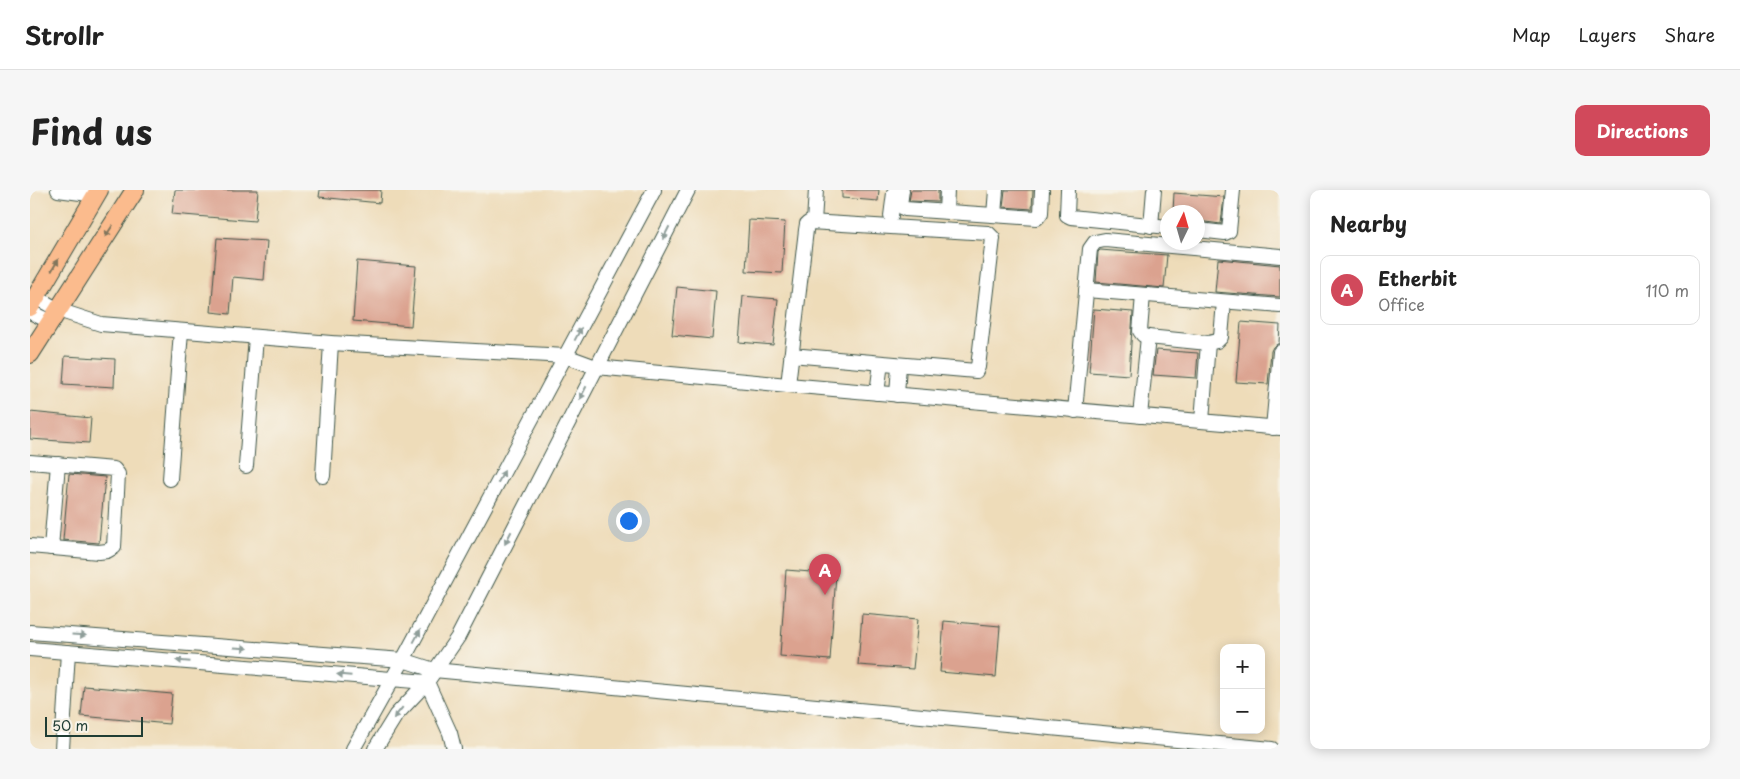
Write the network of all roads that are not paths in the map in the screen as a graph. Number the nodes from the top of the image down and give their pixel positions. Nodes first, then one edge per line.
1 (58, 190) edge
2 (135, 190) edge
3 (654, 190) edge
4 (688, 190) edge
5 (816, 190) edge
6 (894, 190) edge
7 (902, 190) edge
8 (947, 190) edge
9 (996, 190) edge
10 (1042, 190) edge
11 (1068, 190) edge
12 (1154, 190) edge
13 (1233, 190) edge
14 (98, 192) edge
15 (946, 212) junction
16 (994, 215) junction
17 (892, 216) dead end
18 (814, 222) junction
19 (1151, 226) junction
20 (1160, 227) edge
21 (1205, 231) edge
22 (1280, 256) edge
23 (1086, 290) junction
24 (1143, 295) junction
25 (1224, 302) junction
26 (32, 305) edge
27 (1280, 306) edge
28 (55, 316) junction
29 (181, 331) junction
30 (256, 337) junction
31 (1148, 337) junction
32 (331, 343) junction
33 (1208, 343) junction
34 (1280, 352) edge
35 (30, 354) edge
36 (566, 356) junction
37 (791, 356) junction
38 (881, 363) junction
39 (899, 365) junction
40 (596, 367) junction
41 (788, 385) junction
42 (878, 393) junction
43 (897, 395) junction
44 (1075, 410) junction
45 (1140, 416) junction
46 (1202, 421) junction
47 (1277, 428) edge
48 (30, 462) edge
49 (58, 464) junction
50 (246, 466) dead end
51 (323, 476) dead end
52 (170, 479) dead end
53 (30, 546) edge
54 (51, 548) junction
55 (30, 632) edge
56 (30, 649) edge
57 (68, 652) junction
58 (403, 660) junction
59 (431, 676) junction
60 (393, 678) junction
61 (62, 749) edge
62 (353, 749) edge
63 (375, 749) edge
64 (454, 749) edge
65 (1263, 749) edge

1 - 14 street
2 -> 28 main road
36 -> 3 street
4 -> 40 street
5 - 18 street
6 - 17 street
7 - 15 street
8 - 15 street
9 - 16 street
10 - 16 street
11 - 19 street
12 - 19 street
13 - 21 street
26 -> 14 main road
15 - 16 street
18 - 37 street
18 - 39 street
19 - 20 street
22 - 23 street
23 - 24 street
23 - 44 street
24 - 25 street
24 - 31 street
25 - 27 street
25 - 33 street
26 - 28 street
28 - 29 street
28 - 35 main road
29 - 30 street
29 - 52 street
30 - 32 street
30 - 50 street
31 - 33 street
31 - 45 street
32 - 36 street
32 - 51 street
33 - 46 street
34 - 47 street
36 - 40 street
58 -> 36 street
37 - 38 street
37 - 41 street
38 - 39 street
38 - 42 street
39 - 43 street
40 - 41 street
40 -> 59 street
41 - 42 street
42 - 43 street
43 - 44 street
44 - 45 street
45 - 46 street
46 - 47 street
48 - 49 street
49 - 54 street
49 - 54 street
53 - 54 street
55 -> 58 street
56 - 57 street
60 -> 57 street
57 - 61 street
58 - 59 street
58 - 60 street
59 - 60 street
59 -> 63 street
59 - 64 street
59 - 65 street
60 - 62 street

